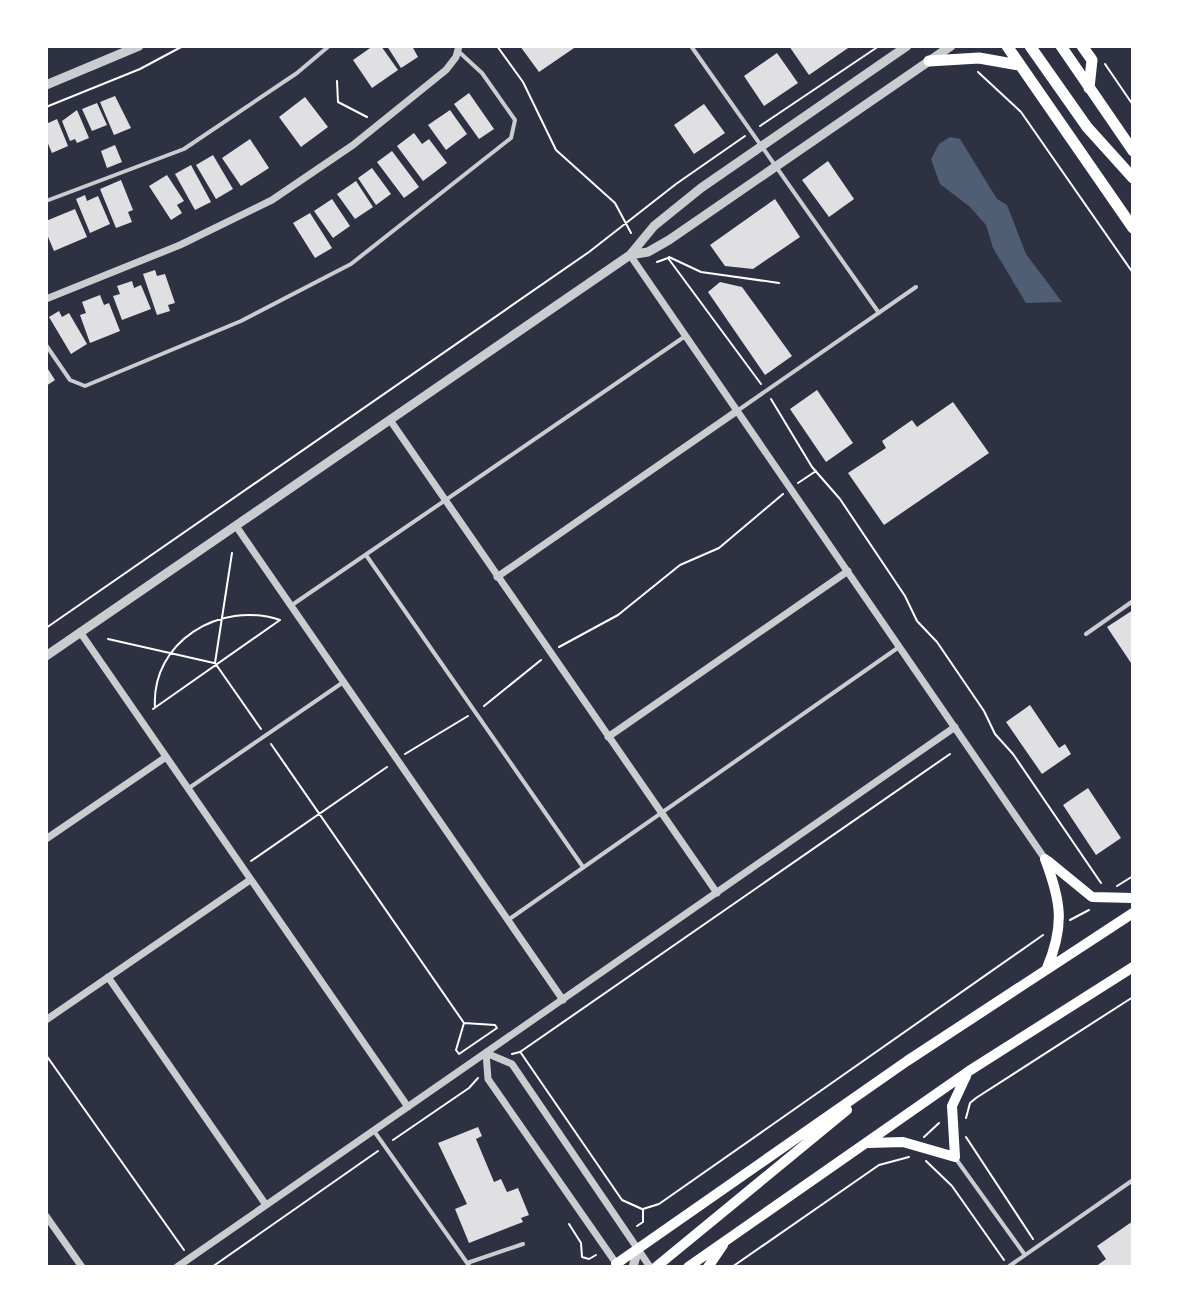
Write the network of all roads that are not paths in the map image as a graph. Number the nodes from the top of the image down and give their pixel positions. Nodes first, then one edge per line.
1 (139, 46) edge
2 (329, 46) edge
3 (691, 46) edge
4 (907, 46) edge
5 (951, 46) edge
6 (1007, 46) edge
7 (1030, 46) edge
8 (1061, 46) edge
9 (1082, 46) edge
10 (458, 48) edge
11 (929, 61) junction
12 (1019, 65) junction
13 (46, 85) edge
14 (1089, 88) junction
15 (759, 147) junction
16 (1133, 151) edge
17 (773, 167) junction
18 (1133, 178) edge
19 (46, 201) edge
20 (1133, 228) edge
21 (630, 255) junction
22 (916, 287) dead end
23 (46, 299) edge
24 (879, 313) junction
25 (686, 335) junction
26 (46, 345) edge
27 (737, 411) junction
28 (390, 420) junction
29 (445, 501) junction
30 (236, 526) junction
31 (366, 555) junction
32 (848, 571) junction
33 (497, 577) junction
34 (1133, 601) edge
35 (290, 607) junction
36 (80, 632) junction
37 (1086, 634) dead end
38 (899, 647) junction
39 (46, 656) edge
40 (342, 683) junction
41 (955, 727) junction
42 (608, 737) junction
43 (166, 757) junction
44 (188, 788) junction
45 (661, 813) junction
46 (46, 839) edge
47 (1045, 859) junction
48 (583, 867) junction
49 (250, 880) junction
50 (717, 893) junction
51 (1133, 898) edge
52 (1133, 913) edge
53 (507, 921) junction
54 (1133, 967) edge
55 (1047, 968) junction
56 (108, 977) junction
57 (563, 1000) junction
58 (46, 1020) edge
59 (486, 1053) junction
60 (907, 1061) junction
61 (969, 1071) junction
62 (408, 1107) junction
63 (374, 1131) junction
64 (868, 1143) junction
65 (955, 1157) junction
66 (1133, 1180) edge
67 (266, 1205) junction
68 (46, 1216) edge
69 (725, 1241) junction
70 (523, 1244) dead end
71 (638, 1249) junction
72 (1025, 1255) junction
73 (468, 1265) edge
74 (616, 1266) edge
75 (82, 1267) edge
76 (177, 1267) edge
77 (633, 1267) edge
78 (653, 1267) edge
79 (688, 1267) edge
80 (708, 1267) edge
81 (1008, 1267) edge

1 - 13 street
2 - 19 lane
3 - 15 lane
4 - 15 street
5 - 11 street
6 - 12 main road
7 - 18 main road
8 - 14 main road
9 - 14 main road
10 - 23 street
10 - 26 lane
11 - 12 main road
11 - 17 street
12 - 20 main road
14 - 16 main road
15 - 17 lane
15 - 21 street
17 - 21 street
17 - 24 lane
21 - 25 street
21 - 28 street
22 - 24 lane
24 - 27 lane
25 - 27 street
25 - 29 lane
27 - 32 street
27 - 33 street
28 - 29 street
28 - 30 street
29 - 31 lane
29 - 33 street
30 - 35 street
30 - 36 street
31 - 35 lane
31 - 48 lane
32 - 38 street
32 - 42 street
33 - 42 street
34 - 37 lane
35 - 40 street
36 - 39 street
36 - 43 street
38 - 41 street
38 - 45 lane
40 - 44 lane
40 - 53 street
41 - 47 street
41 - 50 street
42 - 45 street
43 - 44 street
43 - 46 street
44 - 49 street
45 - 48 lane
45 - 50 street
47 - 51 main road
47 - 55 main road
48 - 53 lane
49 - 56 street
49 - 62 street
50 - 57 street
52 - 55 main road
53 - 57 street
54 - 61 main road
55 - 60 main road
56 - 58 street
56 - 67 street
57 - 59 street
59 - 62 street
59 - 71 street
59 - 74 street
60 - 71 main road
60 - 78 main road
61 - 64 main road
61 - 65 main road
62 - 63 street
63 - 67 street
63 - 73 lane
64 - 65 main road
64 - 69 main road
65 - 72 lane
66 - 72 lane
67 - 76 street
68 - 75 street
69 - 79 main road
69 - 80 main road
70 - 73 lane
71 - 74 main road
71 - 77 street
71 - 78 street
72 - 81 lane

